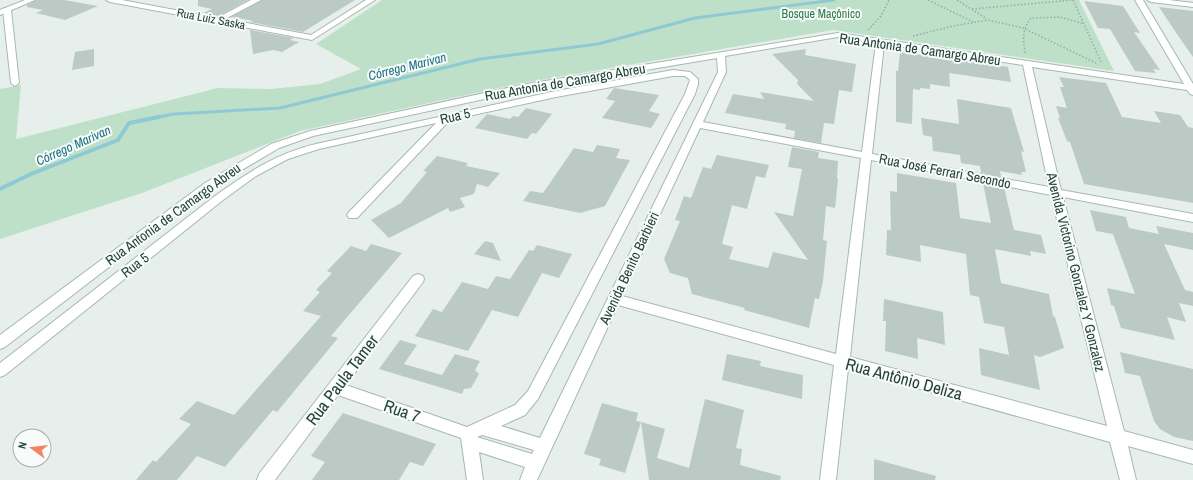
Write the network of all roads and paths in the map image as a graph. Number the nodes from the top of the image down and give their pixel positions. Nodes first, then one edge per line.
1 (31, 0) edge
2 (110, 0) edge
3 (144, 0) edge
4 (257, 0) edge
5 (371, 0) edge
6 (889, 0) edge
7 (928, 0) edge
8 (957, 0) edge
9 (1073, 0) edge
10 (1139, 0) edge
11 (1151, 0) edge
12 (134, 4) junction
13 (1193, 5) edge
14 (972, 9) junction
15 (3, 11) edge
16 (218, 20) junction
17 (988, 20) junction
18 (973, 22) junction
19 (1084, 24) junction
20 (1023, 28) junction
21 (858, 38) junction
22 (886, 42) junction
23 (721, 54) junction
24 (1026, 64) junction
25 (14, 83) dead end
26 (1192, 89) edge
27 (447, 118) junction
28 (696, 124) junction
29 (397, 130) junction
30 (424, 142) junction
31 (866, 156) junction
32 (1056, 192) junction
33 (353, 215) dead end
34 (1193, 218) edge
35 (418, 279) dead end
36 (614, 299) junction
37 (0, 343) edge
38 (843, 363) junction
39 (0, 371) edge
40 (336, 388) junction
41 (482, 428) junction
42 (1118, 437) junction
43 (468, 438) junction
44 (544, 446) junction
45 (1193, 457) edge
46 (535, 463) junction
47 (265, 480) edge
48 (475, 480) edge
49 (528, 480) edge
50 (828, 480) edge
51 (1128, 480) edge

1 - 15 street
2 - 12 street, Rua Luiz Saska
3 - 12 street
4 - 16 street
5 - 16 street, Rua Luiz Saska
6 - 21 path
7 - 18 path
8 - 14 path
9 - 14 path
9 - 19 path
10 - 26 street
11 - 13 street
12 - 16 street, Rua Luiz Saska
14 - 17 path
15 - 25 street
17 - 18 path
17 - 20 path
18 - 22 path
19 - 20 path
19 - 20 path
20 - 24 path
21 - 22 street, Rua Antonia de Camargo Abreu
21 - 23 street, Rua Antonia de Camargo Abreu
22 - 24 street, Rua Antonia de Camargo Abreu
22 - 31 street
23 - 28 street, Avenida Benito Barbieri
23 - 37 street, Rua Antonia de Camargo Abreu
24 - 26 street, Rua Antonia de Camargo Abreu
24 - 32 street, Avenida Victorino Gonzalez Y Gonzalez
27 - 29 street, Rua 5
27 - 30 street
27 - 41 street, Rua 5
28 - 31 street, Rua José Ferrari Secondo
28 - 36 street, Avenida Benito Barbieri
29 - 30 street
29 - 39 street, Rua 5
30 - 33 street
31 - 32 street, Rua José Ferrari Secondo
31 - 38 street
32 - 34 street, Rua José Ferrari Secondo
32 - 42 street, Avenida Victorino Gonzalez Y Gonzalez
35 - 40 street, Rua Paula Tamer
36 - 38 street, Rua Antônio Deliza
36 - 44 street, Avenida Benito Barbieri
38 - 42 street, Rua Antônio Deliza
38 - 50 street
40 - 43 street, Rua 7
40 - 47 street, Rua Paula Tamer
41 - 43 street, Rua 5
41 - 44 street
42 - 45 street, Rua Antônio Deliza
42 - 51 street, Avenida Victorino Gonzalez Y Gonzalez
43 - 46 street, Rua 7
43 - 48 street
44 - 46 street, Avenida Benito Barbieri
46 - 49 street, Avenida Benito Barbieri

